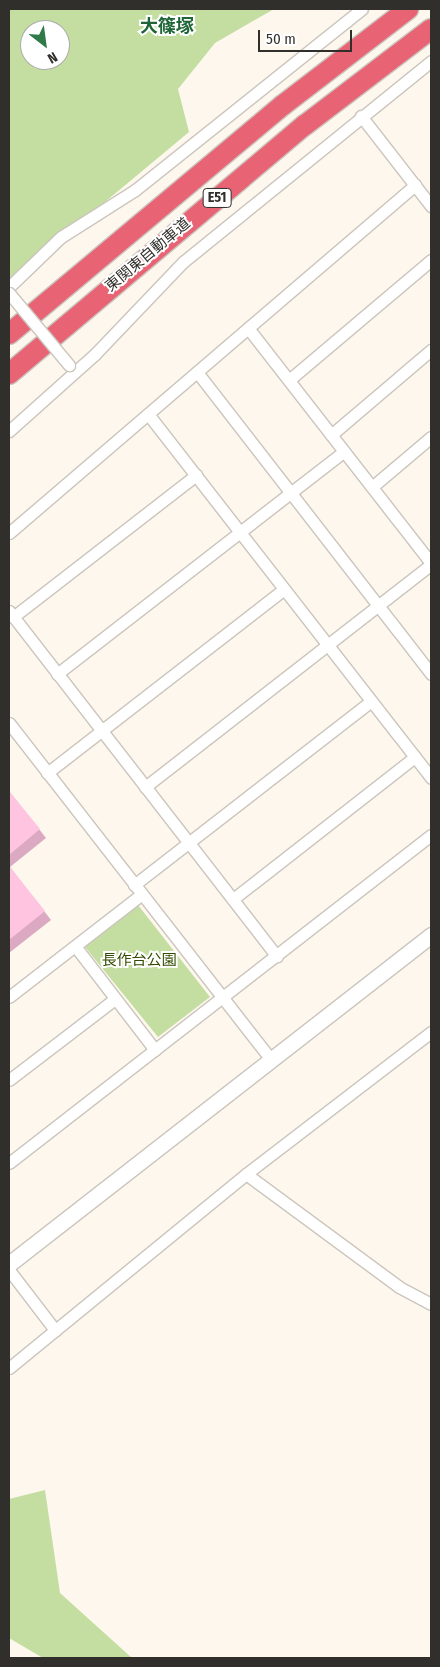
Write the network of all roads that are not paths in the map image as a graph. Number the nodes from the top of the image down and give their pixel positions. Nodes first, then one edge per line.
1 (362, 9) edge
2 (408, 9) edge
3 (431, 29) edge
4 (431, 61) edge
5 (361, 116) junction
6 (415, 185) junction
7 (431, 206) edge
8 (431, 260) edge
9 (9, 287) edge
10 (9, 293) edge
11 (248, 328) junction
12 (9, 334) edge
13 (431, 350) edge
14 (72, 368) junction
15 (197, 372) junction
16 (9, 374) edge
17 (289, 380) junction
18 (148, 414) junction
19 (9, 430) edge
20 (332, 435) junction
21 (431, 437) edge
22 (344, 451) junction
23 (196, 475) junction
24 (372, 487) junction
25 (290, 493) junction
26 (240, 532) junction
27 (9, 533) edge
28 (431, 564) edge
29 (284, 589) junction
30 (378, 606) junction
31 (11, 614) edge
32 (328, 645) junction
33 (58, 674) junction
34 (431, 674) edge
35 (371, 701) junction
36 (9, 724) edge
37 (102, 731) junction
38 (416, 757) junction
39 (47, 773) junction
40 (431, 778) edge
41 (145, 786) junction
42 (431, 835) edge
43 (188, 842) junction
44 (134, 885) junction
45 (142, 894) junction
46 (233, 899) junction
47 (431, 935) edge
48 (75, 946) junction
49 (277, 956) junction
50 (9, 998) edge
51 (222, 998) junction
52 (115, 999) junction
53 (431, 1032) edge
54 (155, 1050) junction
55 (270, 1060) junction
56 (9, 1080) edge
57 (9, 1163) edge
58 (246, 1174) junction
59 (9, 1264) edge
60 (9, 1270) edge
61 (431, 1304) edge
62 (55, 1330) junction
63 (9, 1368) edge

1 - 9 street
2 - 12 highway, 東関東自動車道 / E51
3 - 16 highway, 東関東自動車道 / E51
4 - 5 street
5 - 6 street
5 - 14 street
6 - 7 street
6 - 11 street
8 - 17 street
10 - 14 street, bridge
11 - 15 street
11 - 17 street
13 - 20 street
14 - 19 street
15 - 18 street
15 - 25 street
17 - 20 street
18 - 23 street
18 - 27 street
20 - 22 street
21 - 24 street
22 - 24 street
22 - 25 street
23 - 26 street
23 - 31 street
24 - 28 street
25 - 26 street
25 - 30 street
26 - 29 street
26 - 33 street
28 - 30 street
29 - 32 street
29 - 37 street
30 - 32 street
30 - 34 street
31 - 33 street
32 - 35 street
32 - 41 street
33 - 37 street
35 - 38 street
35 - 43 street
36 - 39 street
37 - 39 street
37 - 41 street
38 - 40 street
38 - 46 street
39 - 44 street
41 - 43 street
42 - 49 street
43 - 44 street
43 - 46 street
44 - 45 street
45 - 48 street
45 - 51 street
46 - 49 street
47 - 55 street
48 - 50 street
48 - 52 street
49 - 51 street
51 - 54 street
51 - 55 street
52 - 54 street
52 - 56 street
53 - 58 street
54 - 57 street
55 - 59 street
58 - 61 street
58 - 62 street
60 - 62 street
62 - 63 street

